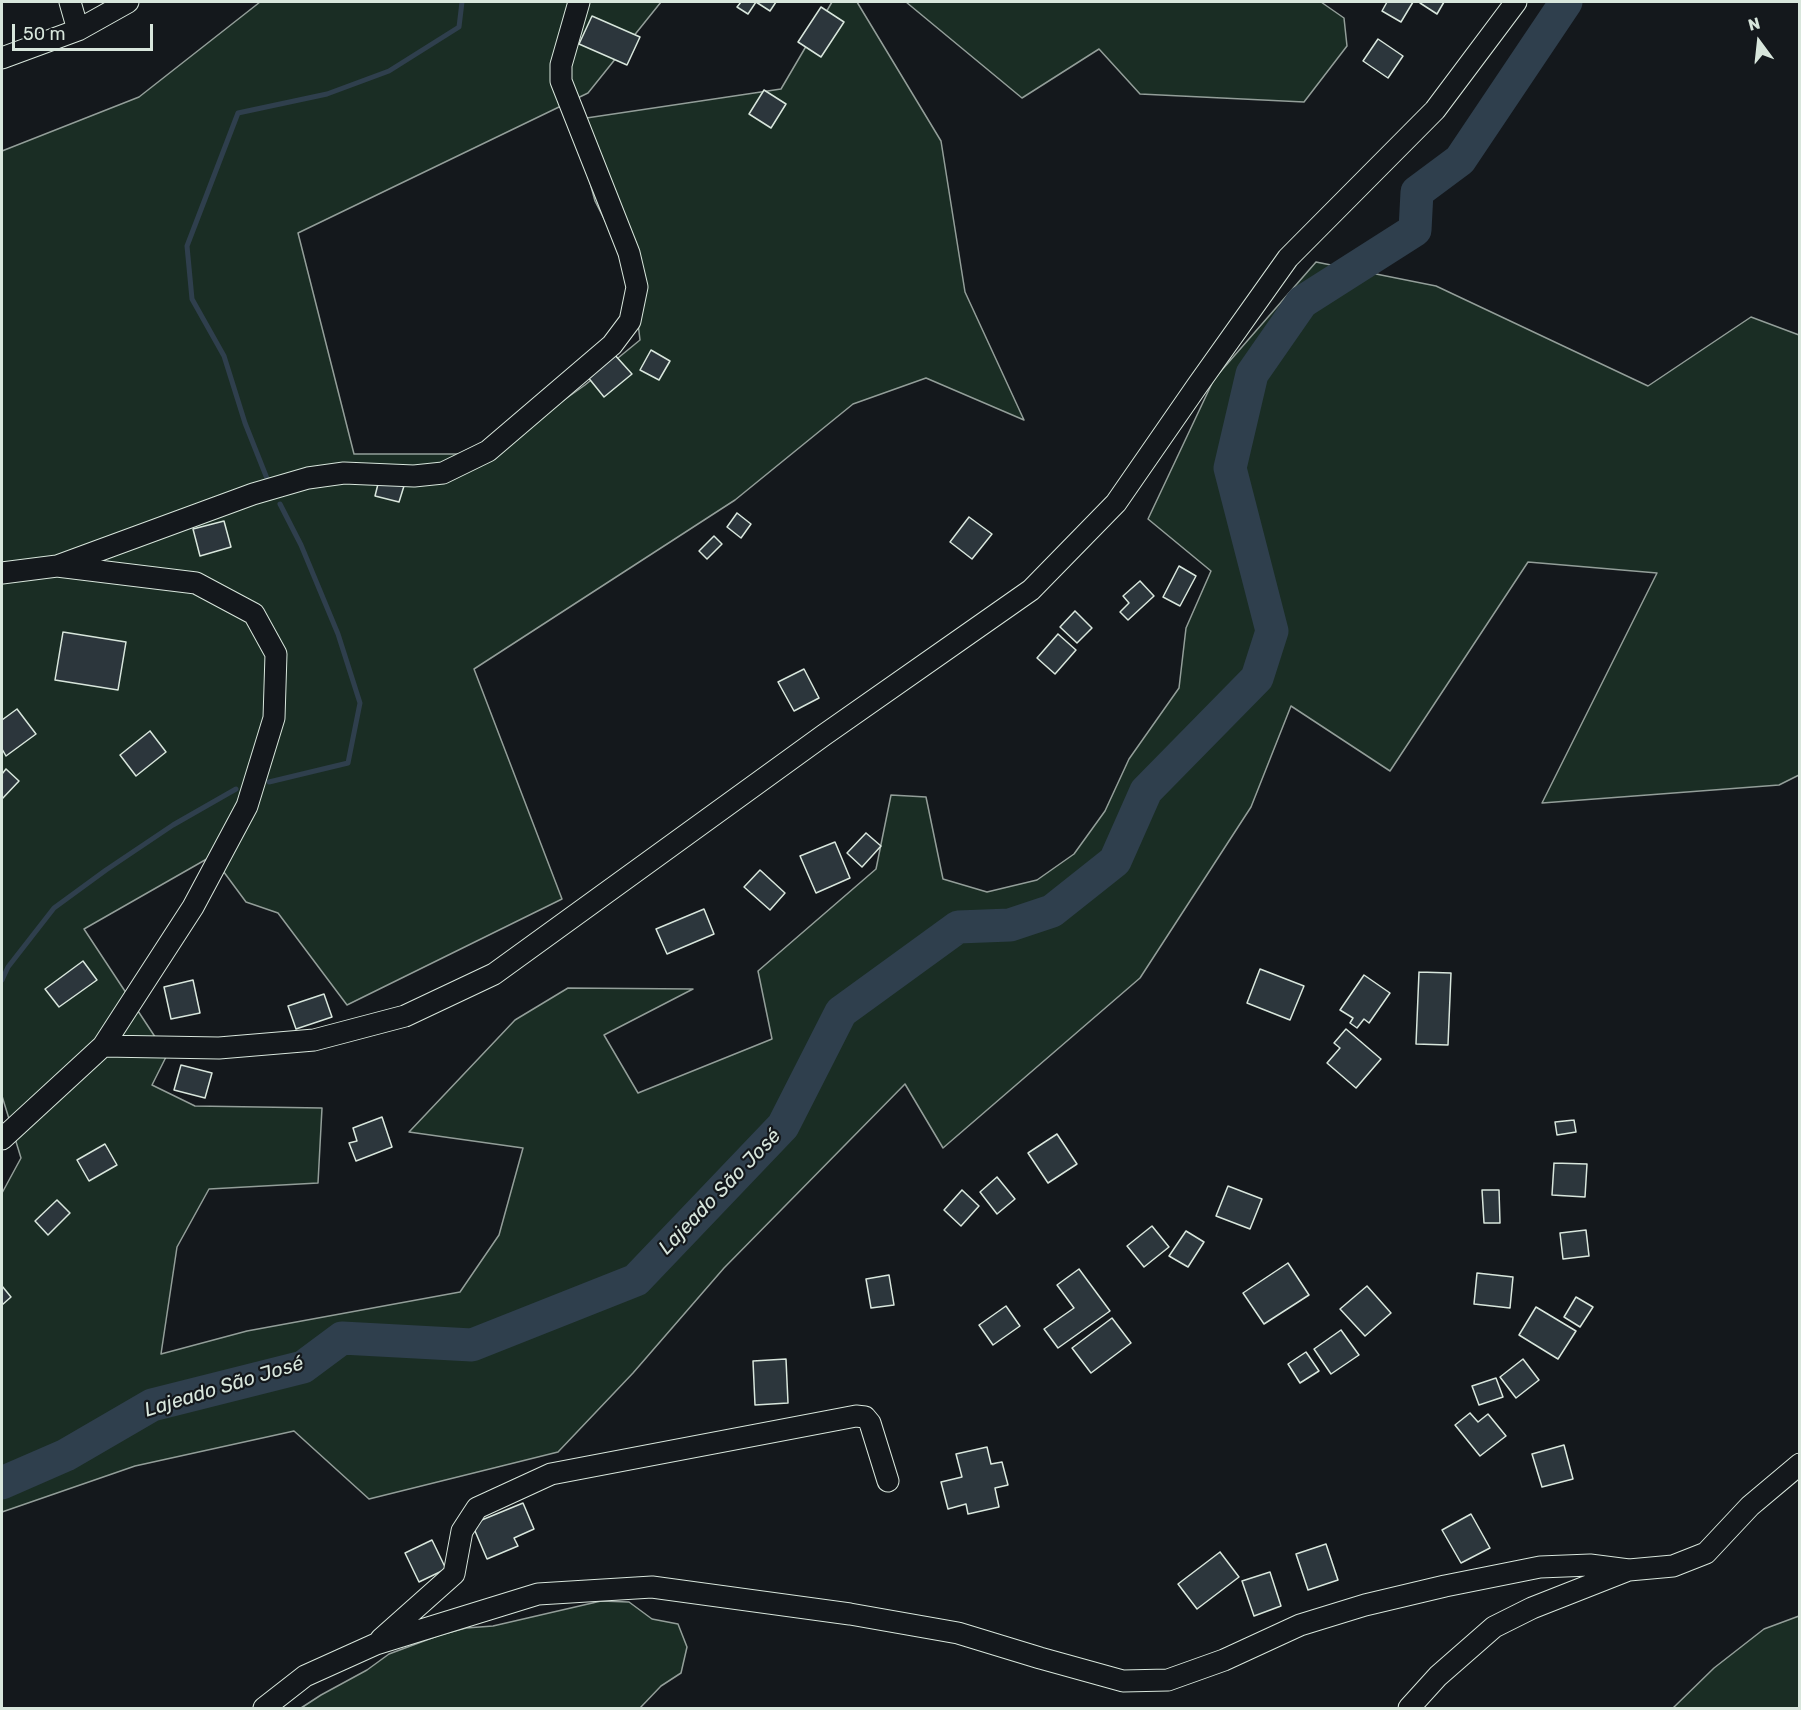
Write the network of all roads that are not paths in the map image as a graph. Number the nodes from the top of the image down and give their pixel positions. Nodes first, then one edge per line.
1 (70, 2) edge
2 (128, 2) edge
3 (579, 2) edge
4 (1516, 2) edge
5 (78, 30) junction
6 (2, 58) edge
7 (57, 566) junction
8 (2, 573) edge
9 (103, 1046) junction
10 (2, 1139) edge
11 (1800, 1464) edge
12 (888, 1481) dead end
13 (1629, 1570) junction
14 (376, 1644) junction
15 (264, 1708) edge
16 (1409, 1708) edge

1 - 5 street
2 - 5 street
3 - 7 street
4 - 9 street
5 - 6 street
7 - 8 street
7 - 9 street
9 - 10 street
11 - 13 street
12 - 14 street
13 - 14 street
13 - 16 street
14 - 15 street

